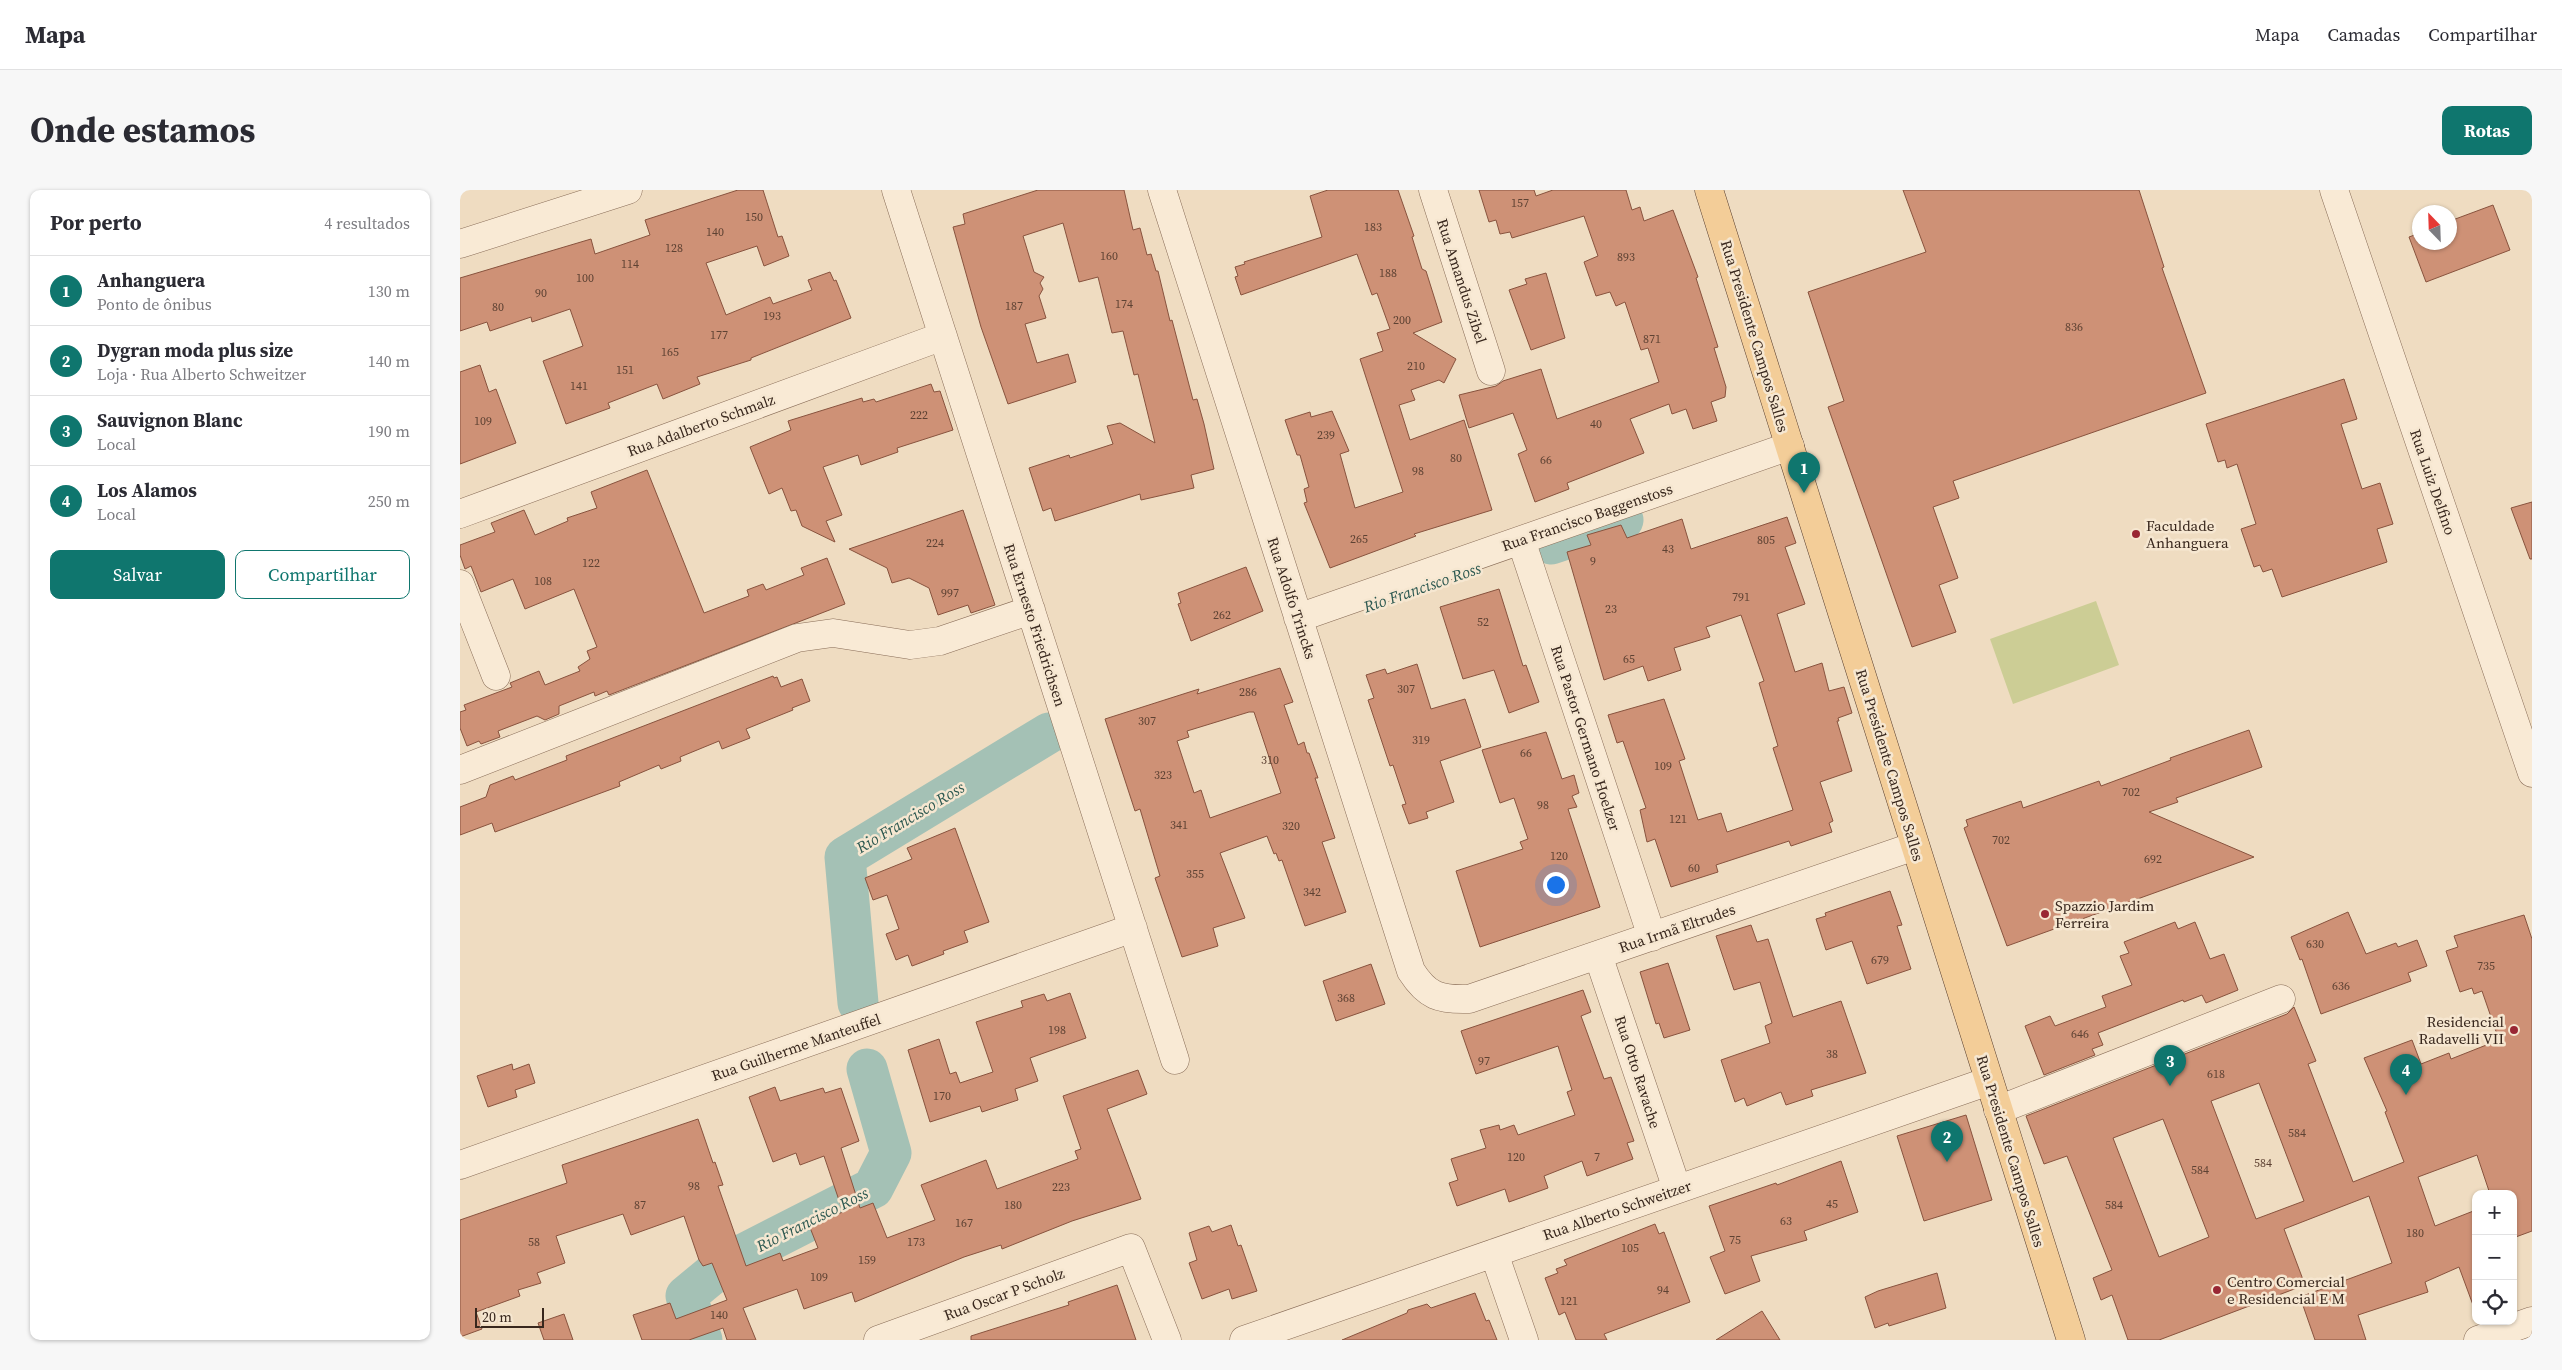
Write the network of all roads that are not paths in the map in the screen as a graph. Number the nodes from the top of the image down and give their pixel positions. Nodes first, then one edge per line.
1 (628, 190) edge
2 (896, 190) edge
3 (1162, 190) edge
4 (1433, 190) edge
5 (1709, 190) edge
6 (2334, 190) edge
7 (460, 244) edge
8 (943, 336) junction
9 (1492, 371) dead end
10 (1790, 446) junction
11 (460, 514) edge
12 (1521, 540) junction
13 (460, 584) edge
14 (1031, 610) junction
15 (1298, 618) junction
16 (496, 676) dead end
17 (460, 770) edge
18 (2532, 773) edge
19 (1915, 846) junction
20 (1133, 928) junction
21 (1652, 936) junction
22 (1598, 955) junction
23 (1436, 997) joint
24 (2281, 999) dead end
25 (1175, 1060) dead end
26 (1989, 1081) junction
27 (1998, 1110) junction
28 (460, 1165) edge
29 (1677, 1189) junction
30 (1494, 1253) junction
31 (2532, 1321) edge
32 (878, 1340) edge
33 (1166, 1340) edge
34 (1244, 1340) edge
35 (1524, 1340) edge
36 (2070, 1340) edge
37 (2478, 1340) edge

1 - 7 street
2 - 8 street, Rua Ernesto Friedrichsen
3 - 15 street, Rua Adolfo Trincks
4 - 9 street, Rua Amandus Zibel
5 - 10 main road, Rua Presidente Campos Salles
6 - 18 street, Rua Luiz Delfino
8 - 11 street, Rua Adalberto Schmalz
8 - 14 street, Rua Ernesto Friedrichsen
10 - 12 street, Rua Francisco Baggenstoss
10 - 19 main road, Rua Presidente Campos Salles
12 - 15 street, Rua Francisco Baggenstoss
12 - 21 street, Rua Pastor Germano Hoelzer
13 - 16 street
14 - 17 street
14 - 20 street, Rua Ernesto Friedrichsen
15 - 23 street, Rua Adolfo Trincks
19 - 21 street, Rua Irmã Eltrudes
19 - 26 main road, Rua Presidente Campos Salles
20 - 25 street, Rua Ernesto Friedrichsen
20 - 28 street, Rua Guilherme Manteuffel
21 - 22 street, Rua Irmã Eltrudes
22 - 23 street, Rua Irmã Eltrudes
22 - 29 street, Rua Otto Ravache
24 - 27 street
26 - 27 main road, Rua Presidente Campos Salles
26 - 29 street, Rua Alberto Schweitzer
27 - 36 main road, Rua Presidente Campos Salles
29 - 30 street, Rua Alberto Schweitzer
30 - 34 street, Rua Alberto Schweitzer
30 - 35 street
31 - 37 street
32 - 33 street, Rua Oscar P Scholz

